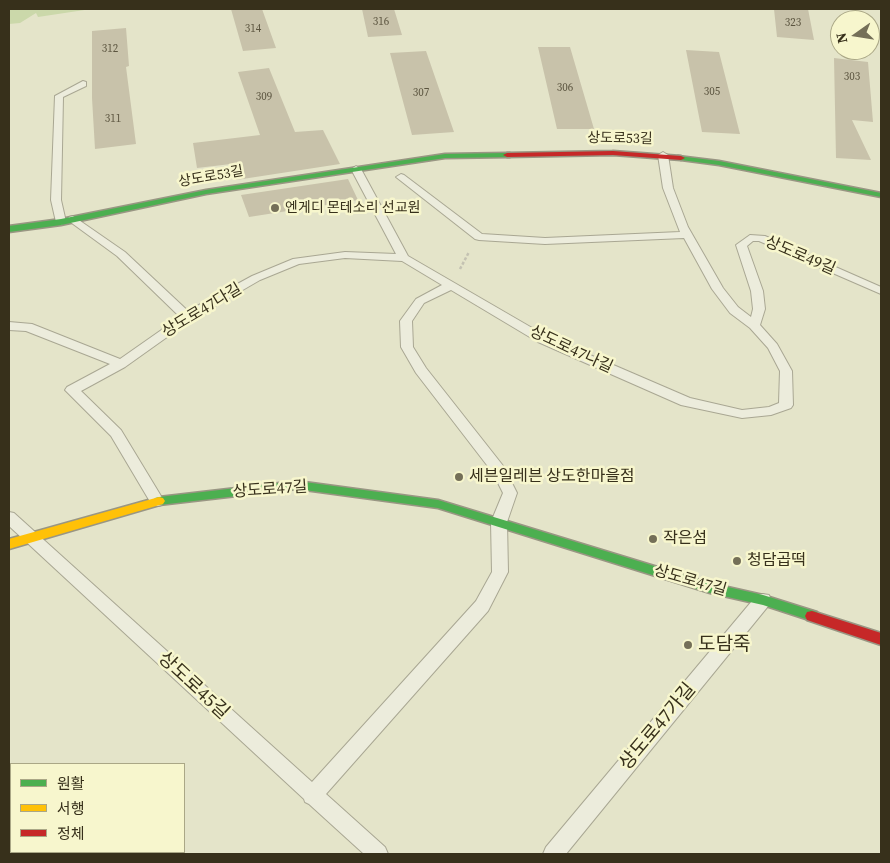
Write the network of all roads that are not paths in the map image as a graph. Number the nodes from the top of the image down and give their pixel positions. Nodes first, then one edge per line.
1 (83, 84) dead end
2 (663, 155) junction
3 (356, 169) junction
4 (401, 177) dead end
5 (881, 195) edge
6 (73, 219) junction
7 (60, 222) junction
8 (9, 228) edge
9 (688, 235) junction
10 (404, 258) junction
11 (452, 285) junction
12 (881, 291) edge
13 (187, 316) junction
14 (9, 326) edge
15 (754, 326) junction
16 (120, 364) junction
17 (157, 501) junction
18 (9, 517) edge
19 (499, 522) junction
20 (30, 537) junction
21 (9, 544) edge
22 (763, 600) junction
23 (881, 639) edge
24 (312, 796) junction
25 (378, 854) edge
26 (553, 854) edge

1 - 7 lane
2 - 3 street, 상도로53길
2 - 5 street, 상도로53길
2 - 9 lane, 상도로47나길
3 - 6 street, 상도로53길
3 - 10 lane
4 - 9 lane
6 - 7 street, 상도로53길
6 - 13 lane
7 - 8 street, 상도로53길
9 - 15 lane, 상도로47나길
10 - 11 lane
10 - 13 lane, 상도로47다길
11 - 15 lane, 상도로47나길
11 - 19 lane
12 - 15 lane, 상도로49길
13 - 16 lane, 상도로47다길
14 - 16 lane
16 - 17 lane
17 - 19 street, 상도로47길
17 - 20 street, 상도로47길
18 - 20 lane, 상도로45길
19 - 22 street, 상도로47길
19 - 24 lane
20 - 21 street, 상도로47길
20 - 24 lane, 상도로45길
22 - 23 street, 상도로47길
22 - 26 lane, 상도로47가길
24 - 25 lane, 상도로45길

